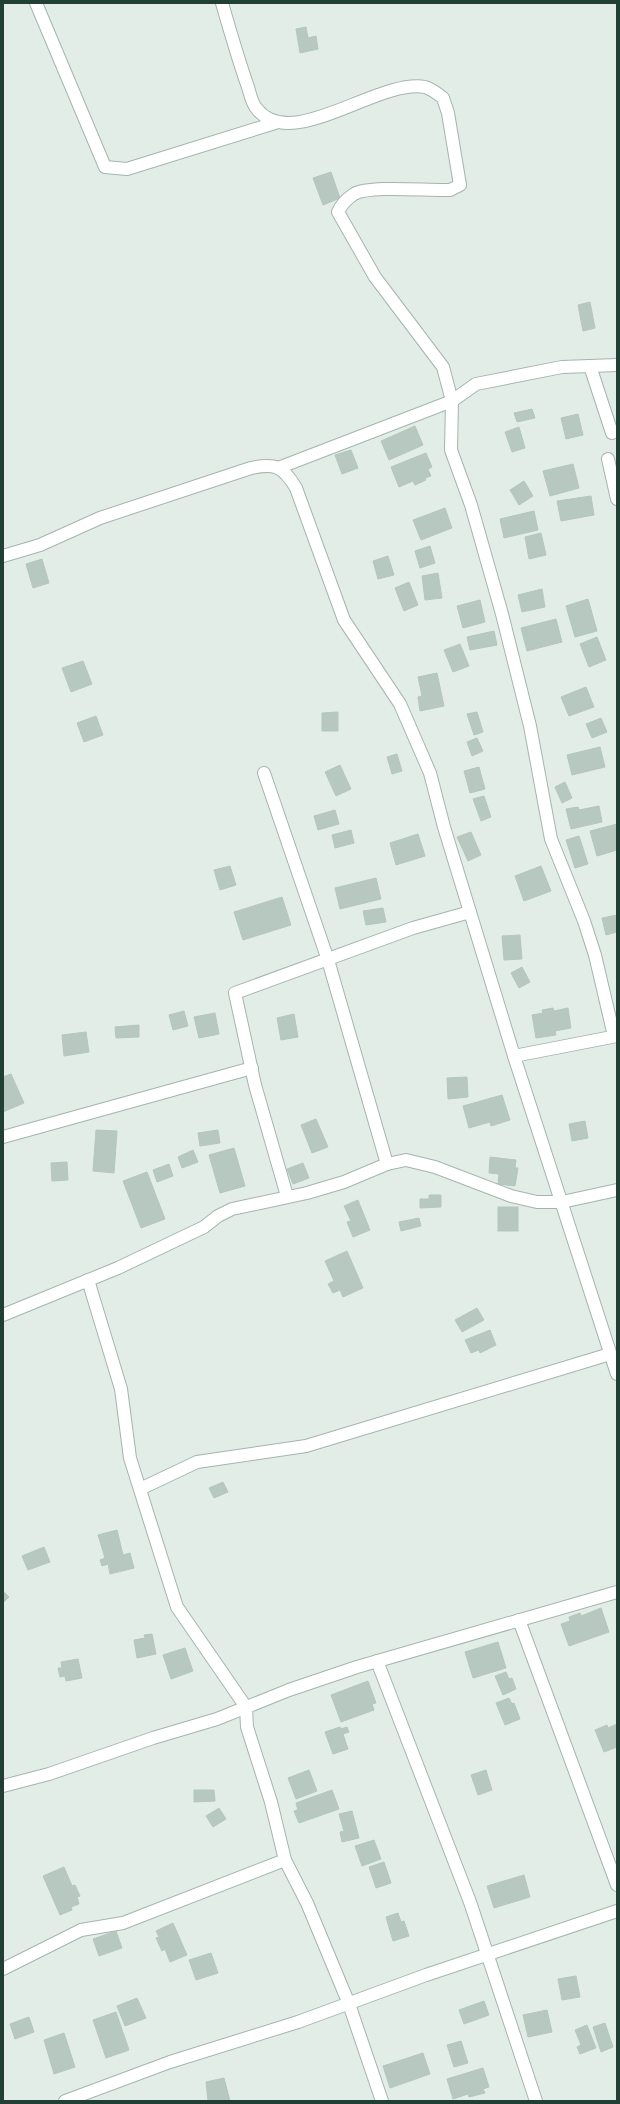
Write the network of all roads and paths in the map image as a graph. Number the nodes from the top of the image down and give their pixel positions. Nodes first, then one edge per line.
1 (36, 3) edge
2 (222, 3) edge
3 (274, 123) junction
4 (617, 365) edge
5 (590, 366) junction
6 (452, 401) junction
7 (612, 434) dead end
8 (608, 459) dead end
9 (278, 468) junction
10 (617, 499) edge
11 (3, 556) edge
12 (264, 773) dead end
13 (470, 912) junction
14 (328, 960) junction
15 (615, 1036) edge
16 (514, 1056) junction
17 (252, 1068) junction
18 (3, 1137) edge
19 (387, 1164) junction
20 (617, 1190) edge
21 (287, 1196) junction
22 (562, 1202) junction
23 (88, 1280) junction
24 (3, 1315) edge
25 (610, 1354) junction
26 (617, 1374) edge
27 (140, 1489) junction
28 (617, 1592) edge
29 (520, 1620) junction
30 (378, 1661) junction
31 (246, 1707) junction
32 (3, 1786) edge
33 (285, 1860) junction
34 (617, 1885) edge
35 (617, 1911) edge
36 (488, 1954) junction
37 (3, 1969) edge
38 (349, 2004) junction
39 (64, 2101) edge
40 (382, 2101) edge
41 (536, 2101) edge

1 - 3 street
2 - 3 street
3 - 6 street
4 - 5 street
5 - 6 street
5 - 7 street
6 - 9 street
6 - 15 street
8 - 10 street
9 - 11 street
9 - 13 street
12 - 14 street
13 - 14 street
13 - 16 street
14 - 17 street
14 - 19 street
15 - 16 street
16 - 22 street
17 - 18 street
17 - 21 street
19 - 21 street
19 - 22 street
20 - 22 street
21 - 23 street
22 - 25 street
23 - 24 street
23 - 27 street
25 - 26 street
25 - 27 street
27 - 31 street
28 - 29 street
29 - 30 street
29 - 34 street
30 - 31 street
30 - 36 street
31 - 32 street
31 - 33 street
33 - 37 street
33 - 38 street
35 - 36 street
36 - 38 street
36 - 41 street
38 - 39 street
38 - 40 street

